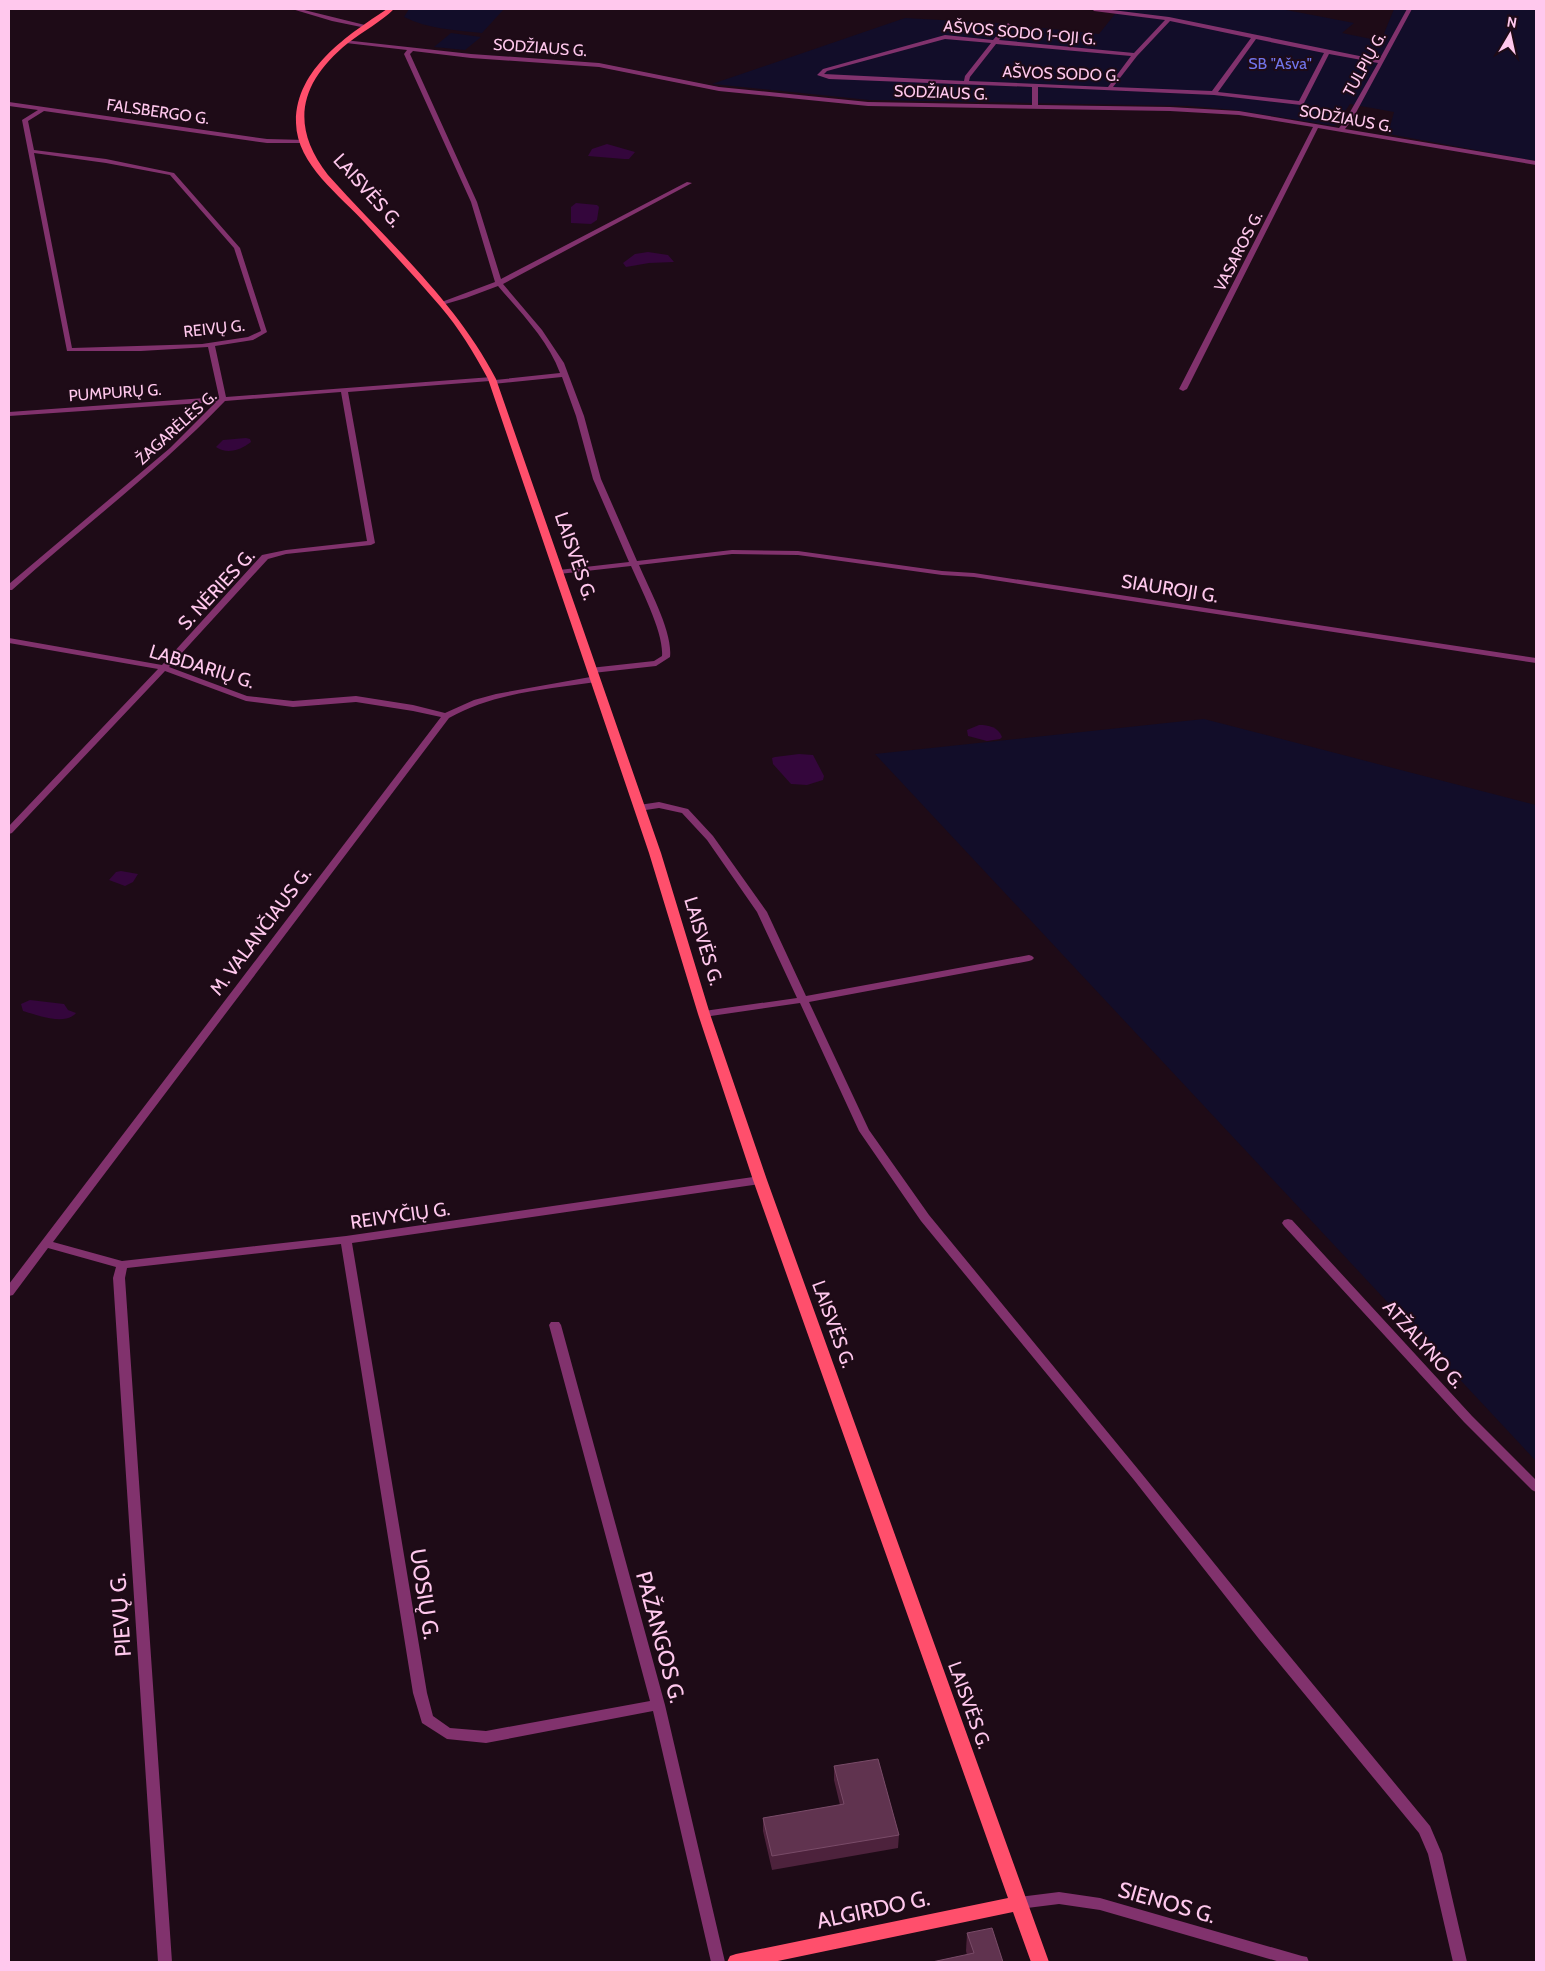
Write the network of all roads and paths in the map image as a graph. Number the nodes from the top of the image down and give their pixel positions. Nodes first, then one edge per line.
1 (295, 9) edge
2 (391, 9) edge
3 (1094, 9) edge
4 (1410, 9) edge
5 (1169, 20) junction
6 (1008, 25) dead end
7 (366, 26) junction
8 (1254, 37) junction
9 (346, 41) junction
10 (995, 41) junction
11 (411, 49) junction
12 (1327, 52) junction
13 (1136, 55) junction
14 (1381, 62) junction
15 (820, 75) joint
16 (966, 83) junction
17 (1035, 87) junction
18 (1110, 89) junction
19 (1214, 93) junction
20 (9, 104) edge
21 (1035, 108) junction
22 (43, 109) junction
23 (1316, 127) junction
24 (1340, 130) junction
25 (304, 140) junction
26 (31, 150) junction
27 (1536, 163) edge
28 (689, 183) dead end
29 (499, 283) junction
30 (442, 303) junction
31 (211, 345) junction
32 (565, 375) junction
33 (492, 380) junction
34 (1183, 389) dead end
35 (344, 390) junction
36 (223, 399) junction
37 (9, 414) edge
38 (633, 563) junction
39 (558, 572) junction
40 (9, 588) edge
41 (9, 640) edge
42 (1536, 661) edge
43 (164, 668) junction
44 (594, 675) junction
45 (446, 716) junction
46 (639, 808) junction
47 (9, 831) edge
48 (1029, 958) dead end
49 (802, 1000) junction
50 (704, 1014) junction
51 (760, 1180) junction
52 (1288, 1223) dead end
53 (346, 1240) junction
54 (46, 1244) junction
55 (122, 1265) junction
56 (9, 1292) edge
57 (555, 1325) dead end
58 (1536, 1487) edge
59 (658, 1705) junction
60 (1019, 1903) junction
61 (164, 1962) edge
62 (718, 1962) edge
63 (736, 1962) edge
64 (1040, 1962) edge
65 (1302, 1962) edge
66 (1460, 1962) edge

1 - 7 street
2 - 7 main road, LAISVĖS G.
3 - 5 street
4 - 14 street, TULPIŲ G.
5 - 8 street
5 - 13 street
6 - 10 street
7 - 9 main road, LAISVĖS G.
8 - 12 street
8 - 19 street
9 - 11 street, SODŽIAUS G.
9 - 25 main road, LAISVĖS G.
10 - 13 street, AŠVOS SODO 1-OJI G.
10 - 15 street, AŠVOS SODO 1-OJI G.
10 - 16 street
11 - 21 street, SODŽIAUS G.
11 - 29 street
12 - 14 street
12 - 19 street, AŠVOS SODO G.
13 - 18 street
14 - 24 street, TULPIŲ G.
15 - 16 street, AŠVOS SODO G.
16 - 17 street, AŠVOS SODO G.
17 - 18 street, AŠVOS SODO G.
17 - 21 street
18 - 19 street, AŠVOS SODO G.
20 - 22 street, FALSBERGO G.
21 - 23 street, SODŽIAUS G.
22 - 25 street, FALSBERGO G.
22 - 26 street, REIVŲ G.
23 - 24 street, SODŽIAUS G.
23 - 34 street, VASAROS G.
24 - 27 street, SODŽIAUS G.
25 - 30 main road, LAISVĖS G.
26 - 31 street, REIVŲ G.
26 - 31 street, REIVŲ G.
28 - 29 street
29 - 30 street
29 - 32 street
30 - 33 main road, LAISVĖS G.
31 - 36 street
32 - 33 street, ŽAGARĖLĖS G.
32 - 38 street
33 - 35 street, ŽAGARĖLĖS G.
33 - 39 main road, LAISVĖS G.
35 - 36 street, ŽAGARĖLĖS G.
35 - 43 street, S. NĖRIES G.
36 - 37 street, PUMPURŲ G.
36 - 40 street, ŽAGARĖLĖS G.
38 - 39 street, SIAUROJI G.
38 - 42 street, SIAUROJI G.
38 - 44 street, M. VALANČIAUS G.
39 - 44 main road, LAISVĖS G.
41 - 43 street, LABDARIŲ G.
43 - 45 street, LABDARIŲ G.
43 - 47 street, S. NĖRIES G.
44 - 45 street, M. VALANČIAUS G.
44 - 46 main road, LAISVĖS G.
45 - 54 street, M. VALANČIAUS G.
46 - 49 street
46 - 50 main road, LAISVĖS G.
48 - 49 street
49 - 50 street
49 - 66 street
50 - 51 main road, LAISVĖS G.
51 - 53 street, REIVYČIŲ G.
51 - 60 main road, LAISVĖS G.
52 - 58 street, ATŽALYNO G.
53 - 55 street, REIVYČIŲ G.
53 - 59 street, UOSIŲ G.
54 - 55 street, REIVYČIŲ G.
54 - 56 street, M. VALANČIAUS G.
55 - 61 street, PIEVŲ G.
57 - 59 street, PAŽANGOS G.
59 - 62 street, PAŽANGOS G.
60 - 63 main road, ALGIRDO G.
60 - 64 main road, LAISVĖS G.
60 - 65 street, SIENOS G.

